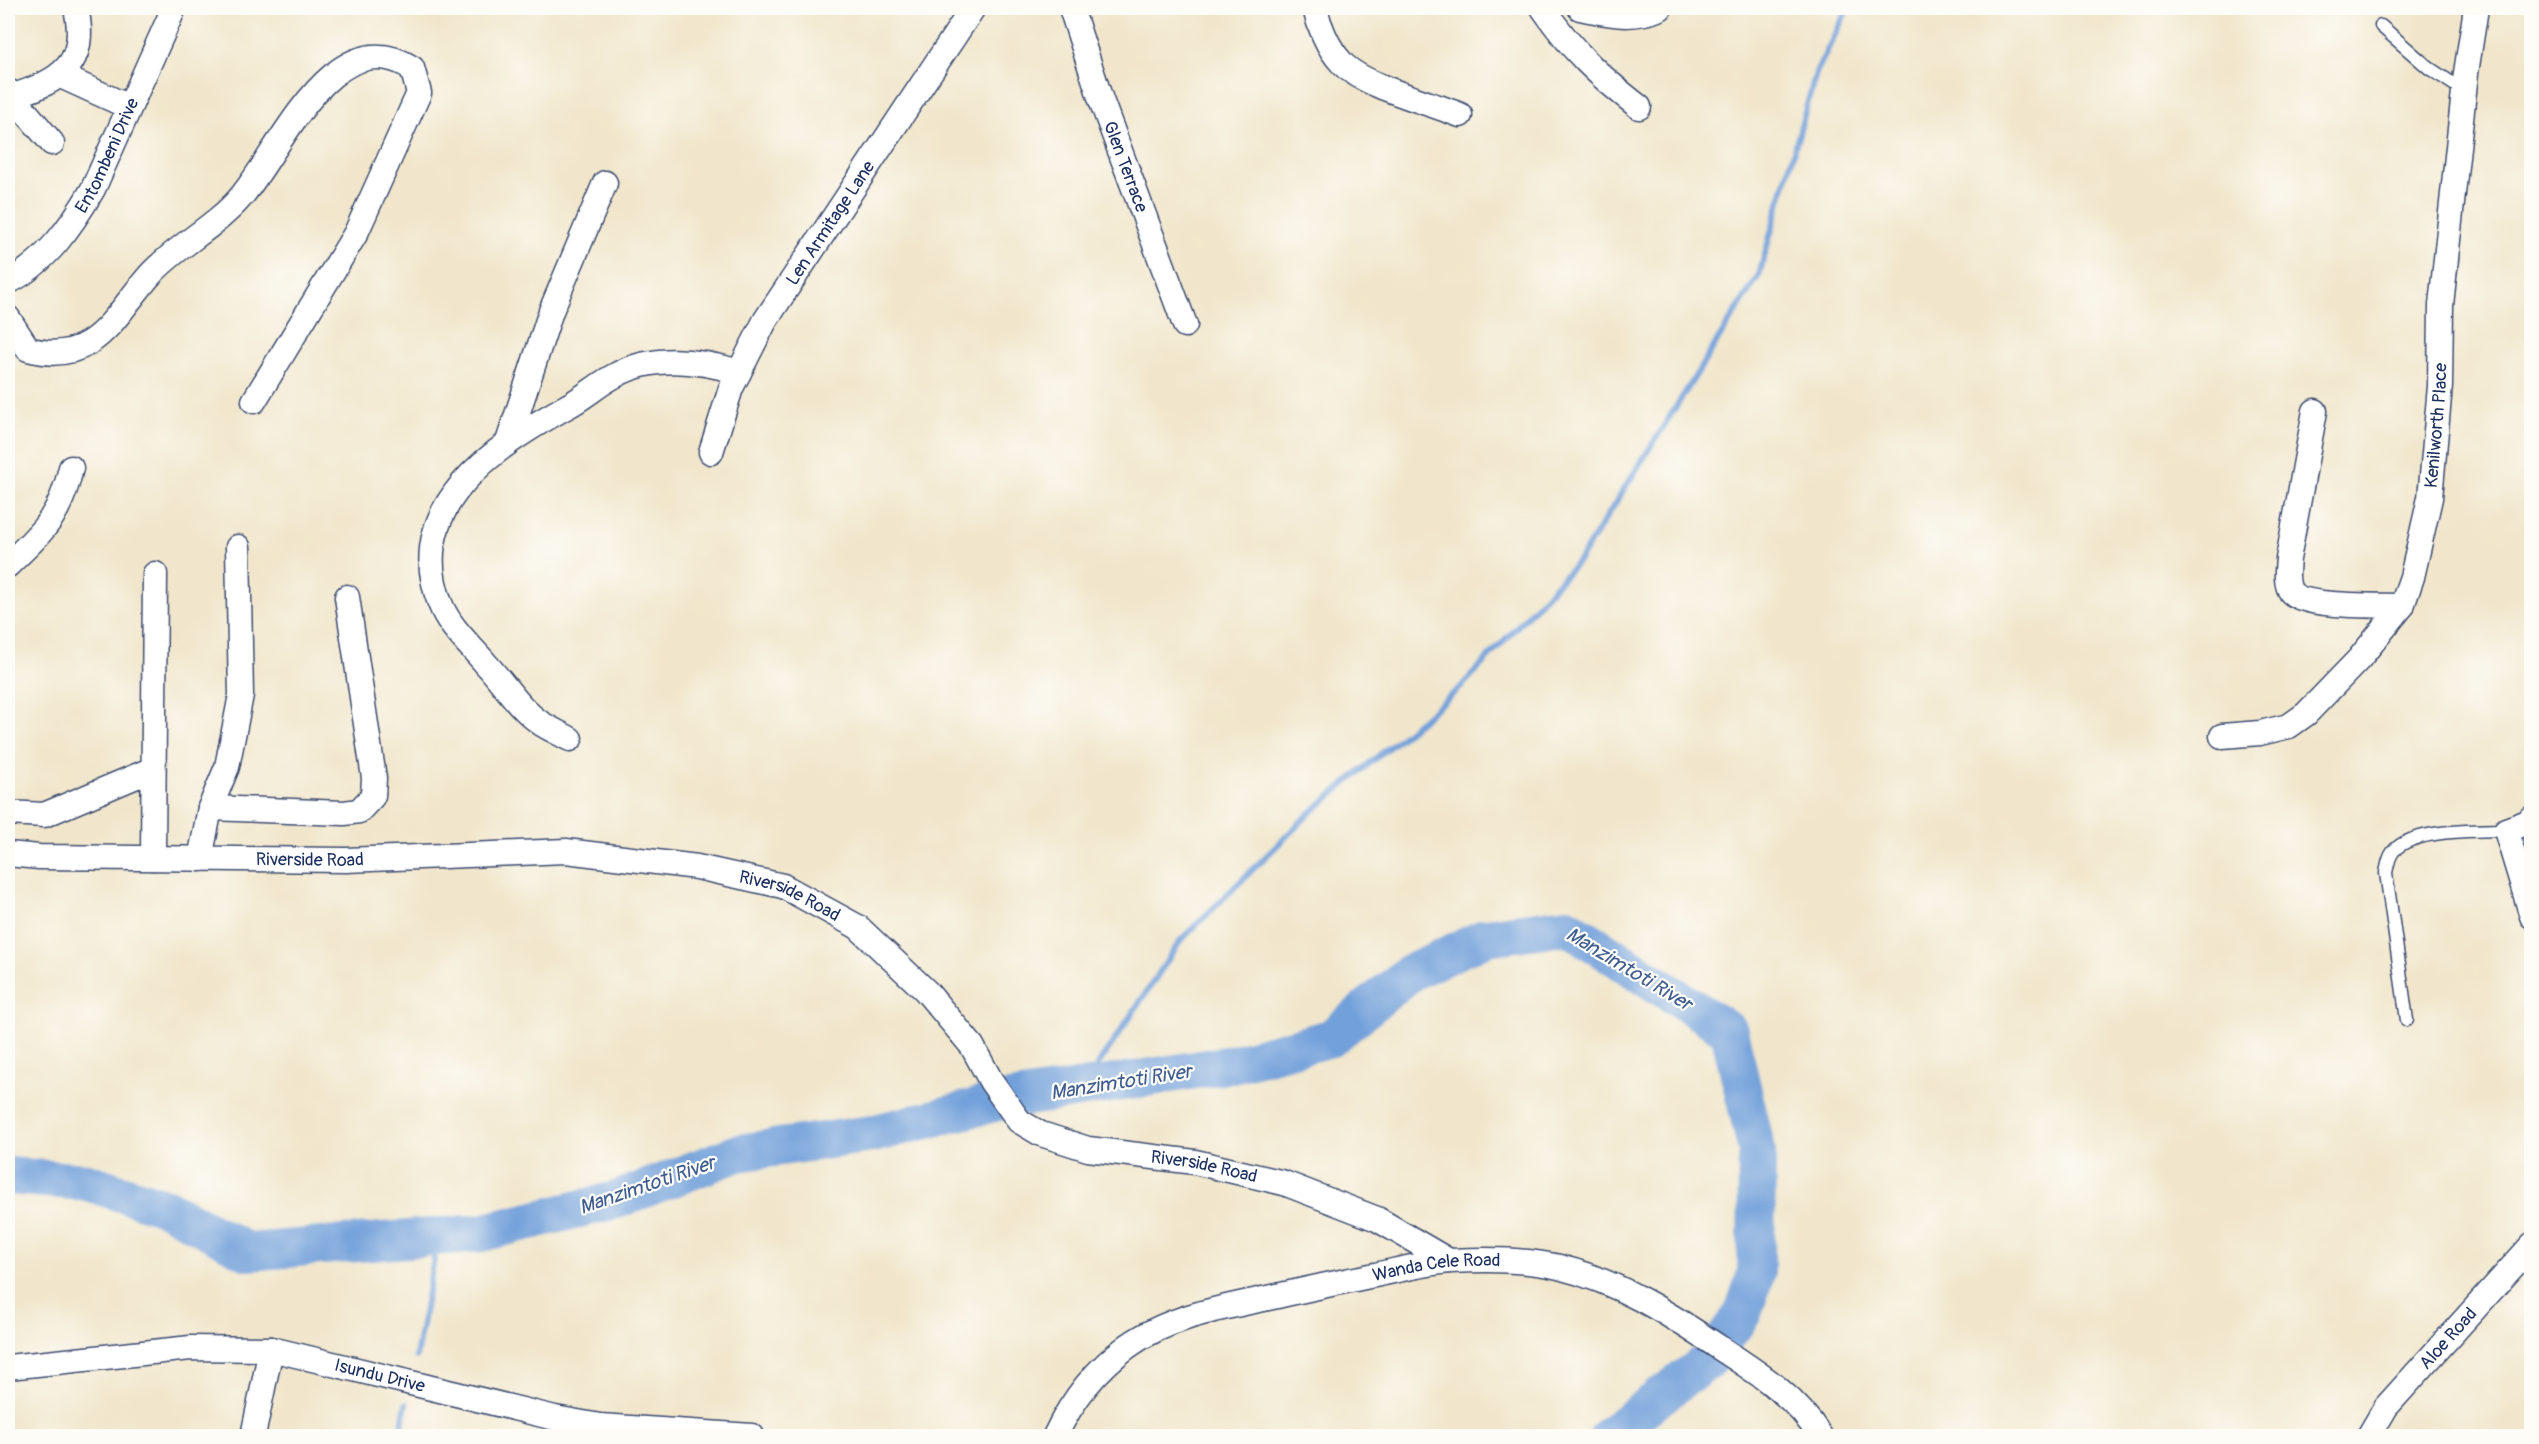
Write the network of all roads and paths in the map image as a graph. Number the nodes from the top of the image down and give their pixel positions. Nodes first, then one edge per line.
1 (76, 8) edge
2 (174, 8) edge
3 (973, 8) edge
4 (1071, 8) edge
5 (1315, 8) edge
6 (1542, 8) edge
7 (1580, 8) edge
8 (1660, 8) edge
9 (2476, 8) edge
10 (2381, 26) dead end
11 (61, 76) junction
12 (2464, 91) junction
13 (9, 94) edge
14 (129, 107) junction
15 (1640, 108) dead end
16 (1461, 115) dead end
17 (52, 143) dead end
18 (605, 183) dead end
19 (8, 282) edge
20 (8, 318) edge
21 (1185, 325) dead end
22 (739, 372) junction
23 (254, 401) dead end
24 (2315, 411) dead end
25 (509, 439) junction
26 (711, 452) dead end
27 (71, 468) dead end
28 (238, 548) dead end
29 (8, 565) edge
30 (154, 574) dead end
31 (347, 597) dead end
32 (2402, 606) junction
33 (2222, 736) dead end
34 (570, 738) dead end
35 (153, 769) junction
36 (210, 808) junction
37 (8, 813) edge
38 (2532, 818) edge
39 (2506, 830) junction
40 (8, 855) edge
41 (153, 858) junction
42 (200, 859) junction
43 (2532, 916) edge
44 (2407, 1020) dead end
45 (2532, 1245) edge
46 (1449, 1261) junction
47 (271, 1349) junction
48 (8, 1368) edge
49 (253, 1437) edge
50 (752, 1437) edge
51 (1055, 1437) edge
52 (1820, 1437) edge
53 (2369, 1437) edge

1 - 11 street
2 - 14 street, Entombeni Drive
3 - 22 street, Len Armitage Lane
4 - 21 street, Glen Terrace
5 - 16 street
6 - 15 street
7 - 8 street
9 - 12 street, Kenilworth Place
10 - 12 lane
11 - 13 street
11 - 14 street
12 - 32 street, Kenilworth Place
13 - 17 street
14 - 19 street, Entombeni Drive
18 - 25 street
20 - 23 street
22 - 25 street
22 - 26 street, Len Armitage Lane
24 - 32 street
25 - 34 street
27 - 29 street
28 - 36 street
30 - 35 street
31 - 36 street
32 - 33 street, Kenilworth Place
35 - 37 street
35 - 41 street
36 - 42 street
38 - 39 street
39 - 43 street
39 - 44 lane
40 - 41 street, Riverside Road
41 - 42 street, Riverside Road
42 - 46 street, Riverside Road
45 - 53 street, Aloe Road
46 - 51 street, Wanda Cele Road
46 - 52 street, Wanda Cele Road
47 - 48 street, Isundu Drive
47 - 49 street
47 - 50 street, Isundu Drive

